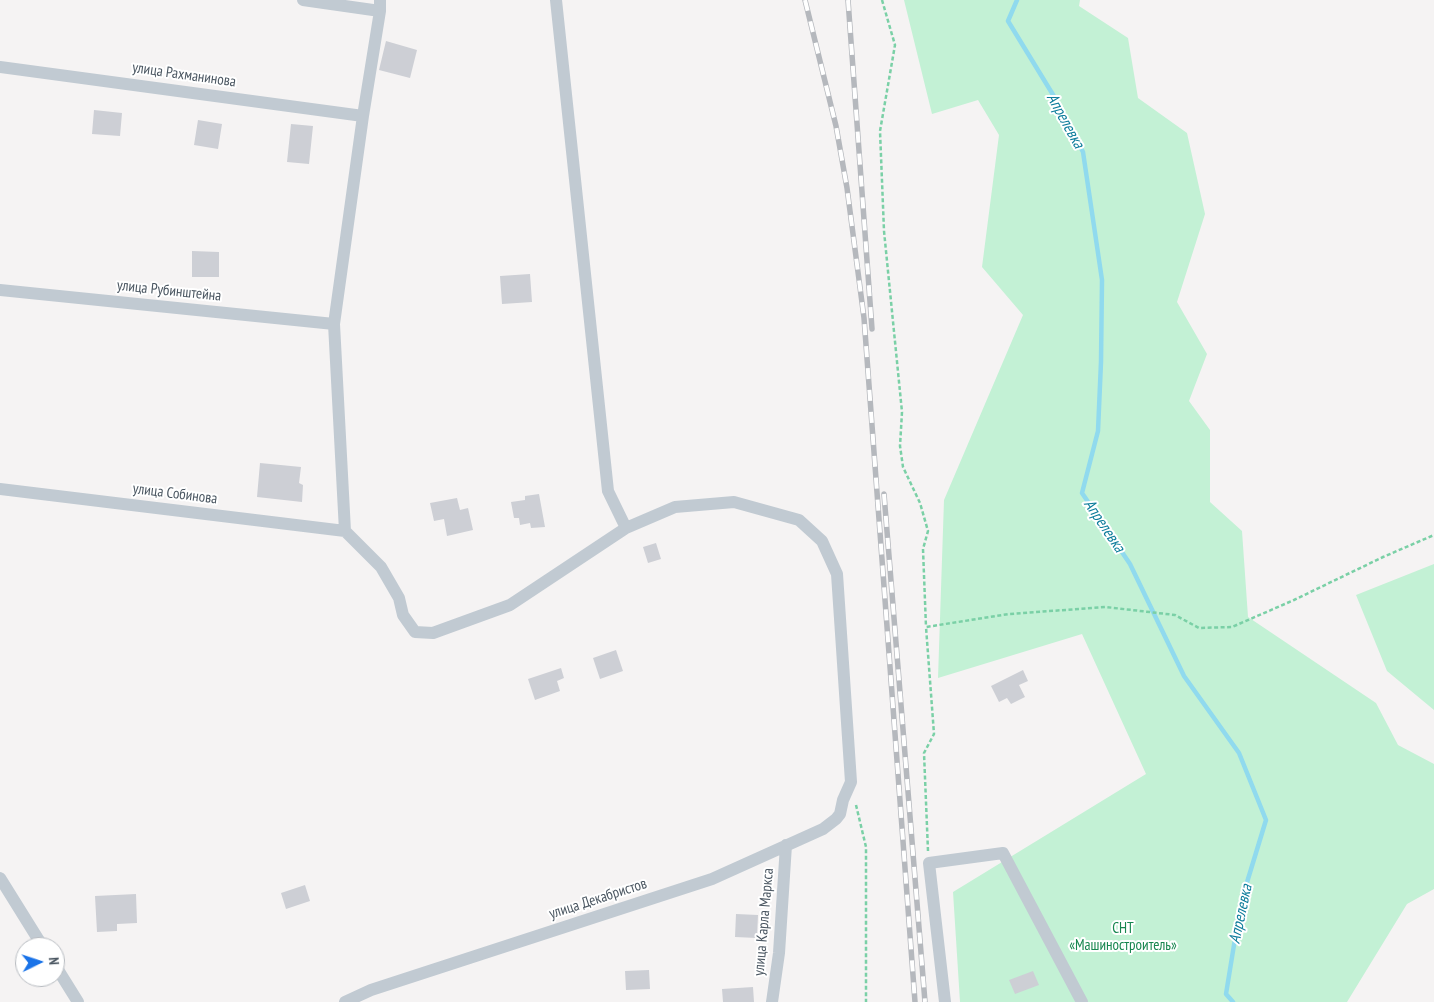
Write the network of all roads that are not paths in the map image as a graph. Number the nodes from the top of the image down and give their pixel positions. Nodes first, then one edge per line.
1 (303, 0) edge
2 (556, 0) edge
3 (380, 6) edge
4 (0, 67) edge
5 (363, 116) junction
6 (0, 290) edge
7 (334, 324) junction
8 (0, 489) edge
9 (626, 528) junction
10 (345, 531) junction
11 (786, 845) junction
12 (0, 878) edge
13 (38, 937) edge
14 (65, 981) edge
15 (78, 1002) edge
16 (345, 1002) edge
17 (772, 1002) edge
18 (945, 1002) edge
19 (1082, 1002) edge

1 - 3 street
2 - 9 street
3 - 5 street
4 - 5 street, улица Рахманинова
5 - 7 street
6 - 7 street, улица Рубинштейна
7 - 10 street
8 - 10 street, улица Собинова
9 - 10 street
9 - 11 street, улица Декабристов
11 - 16 street, улица Декабристов
11 - 17 street, улица Карла Маркса
12 - 13 street
14 - 15 street
18 - 19 street

